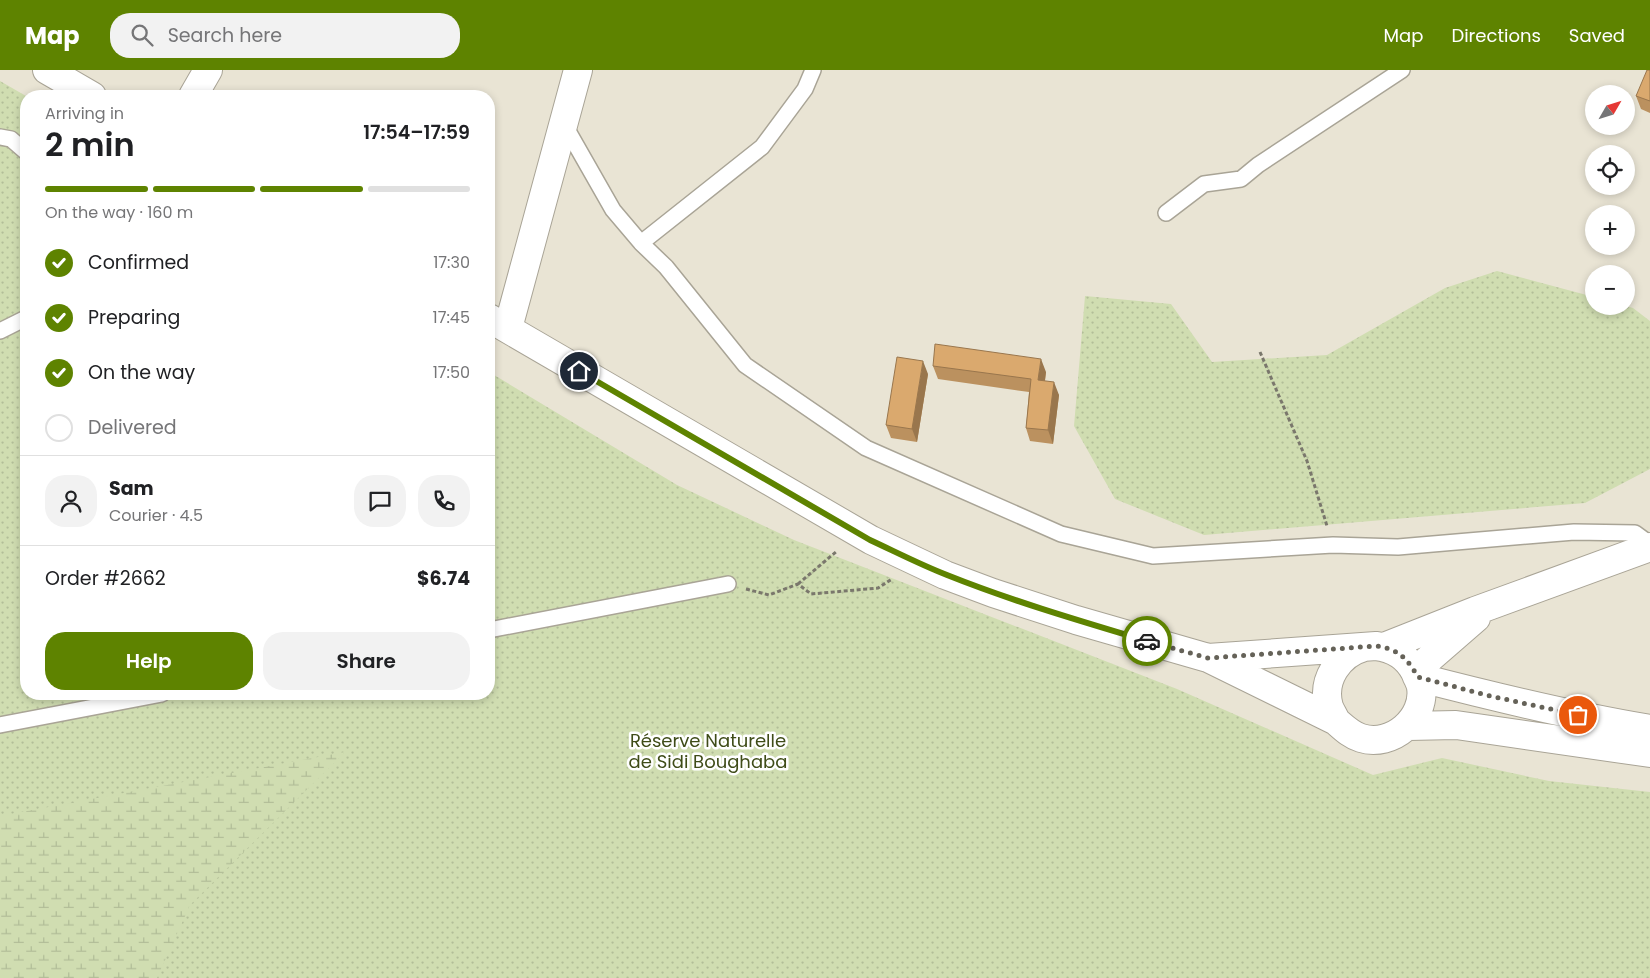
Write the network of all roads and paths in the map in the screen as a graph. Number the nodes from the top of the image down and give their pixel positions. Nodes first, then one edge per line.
1 (47, 70) edge
2 (208, 70) edge
3 (578, 70) edge
4 (813, 70) edge
5 (1402, 70) edge
6 (82, 90) edge
7 (196, 90) edge
8 (563, 124) junction
9 (0, 136) edge
10 (20, 147) edge
11 (1166, 213) dead end
12 (641, 243) junction
13 (20, 321) edge
14 (498, 323) edge
15 (0, 331) edge
16 (1260, 352) dead end
17 (859, 533) junction
18 (1333, 545) junction
19 (1650, 545) edge
20 (918, 562) junction
21 (728, 584) joint
22 (798, 584) junction
23 (1490, 606) junction
24 (495, 629) edge
25 (1380, 646) junction
26 (1208, 658) junction
27 (1416, 674) junction
28 (131, 700) edge
29 (1336, 721) junction
30 (0, 725) edge
31 (1408, 726) junction
32 (1650, 729) edge
33 (1650, 753) edge

1 - 6 street
2 - 7 street
3 - 8 street
4 - 12 lane
5 - 11 lane
8 - 12 lane
8 - 14 street
9 - 10 lane
12 - 18 lane
13 - 15 lane
14 - 17 street
16 - 18 path
17 - 20 street
17 - 22 path
18 - 19 lane
19 - 23 street
20 - 22 path
20 - 26 street
21 - 22 path
21 - 24 lane
23 - 25 street
23 - 27 street
25 - 26 street
25 - 27 street
25 - 29 street
26 - 29 street
27 - 31 street
27 - 32 street
28 - 30 lane
29 - 31 street
31 - 33 street

